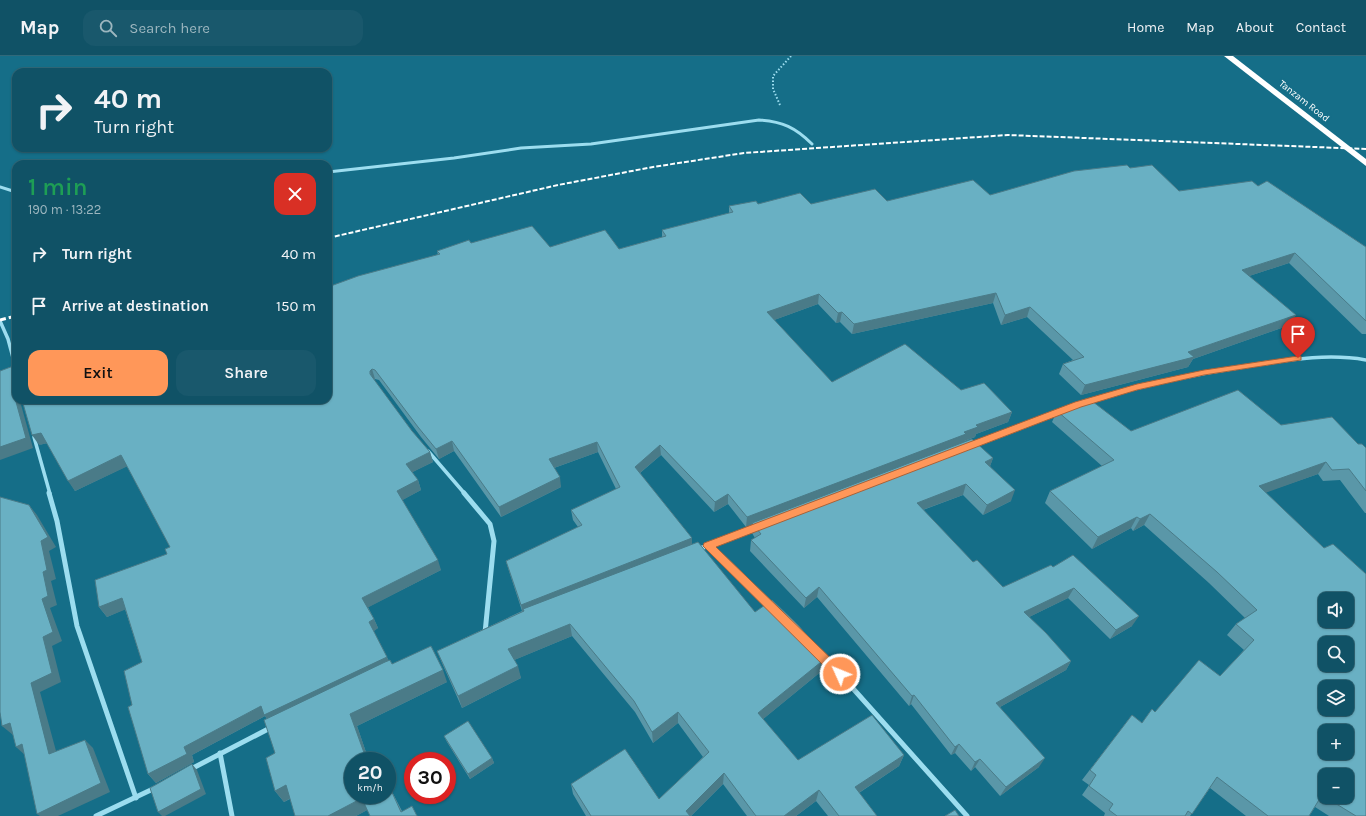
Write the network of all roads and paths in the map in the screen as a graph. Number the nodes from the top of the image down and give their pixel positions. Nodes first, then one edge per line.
1 (791, 56) edge
2 (1228, 56) edge
3 (789, 124) junction
4 (812, 144) dead end
5 (1366, 163) edge
6 (332, 172) edge
7 (0, 187) edge
8 (12, 191) edge
9 (0, 321) edge
10 (12, 354) edge
11 (1366, 360) edge
12 (1078, 404) edge
13 (1063, 410) edge
14 (32, 429) edge
15 (422, 445) edge
16 (968, 446) edge
17 (763, 524) edge
18 (708, 546) junction
19 (693, 551) edge
20 (775, 612) edge
21 (492, 630) edge
22 (485, 633) junction
23 (478, 636) edge
24 (818, 653) edge
25 (276, 725) edge
26 (220, 753) junction
27 (186, 771) edge
28 (159, 786) edge
29 (136, 798) junction
30 (96, 816) edge
31 (232, 816) edge
32 (967, 816) edge

1 - 3 path
2 - 5 highway, Tanzam Road
3 - 4 street
3 - 6 street
7 - 8 street
9 - 10 street
11 - 12 street
13 - 16 street
14 - 29 street
15 - 22 street
17 - 18 street
18 - 19 street
18 - 20 street
21 - 22 street
22 - 23 street
24 - 32 street
25 - 26 street
26 - 27 street
26 - 31 street
28 - 29 street
29 - 30 street

